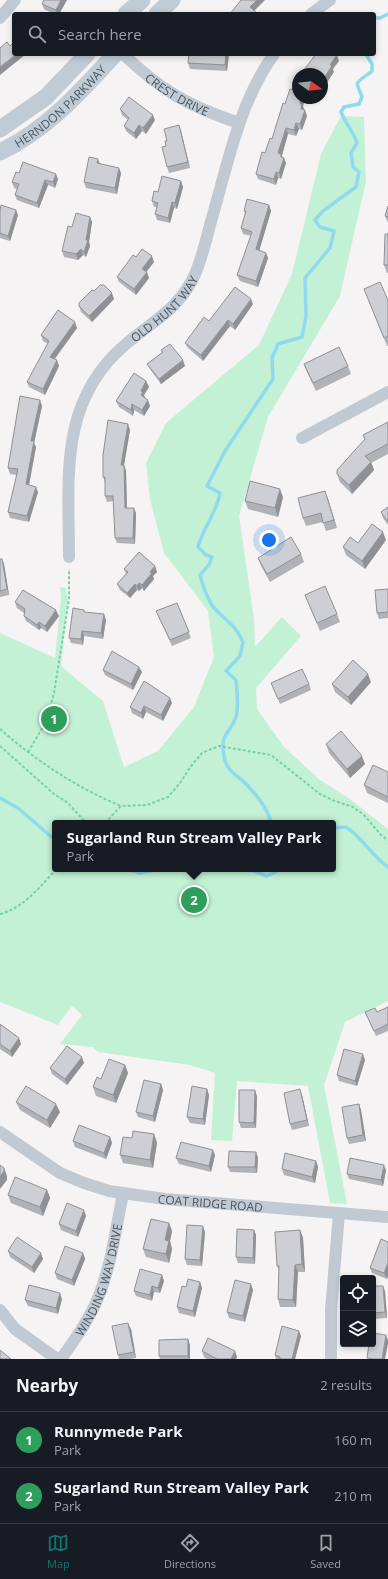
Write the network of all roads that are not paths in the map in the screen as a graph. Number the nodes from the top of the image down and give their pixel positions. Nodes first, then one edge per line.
1 (15, 0) edge
2 (142, 0) edge
3 (172, 0) edge
4 (330, 0) edge
5 (128, 12) edge
6 (159, 12) edge
7 (314, 12) edge
8 (0, 18) edge
9 (85, 56) edge
10 (113, 56) edge
11 (125, 56) edge
12 (273, 56) edge
13 (239, 123) junction
14 (0, 129) edge
15 (0, 152) edge
16 (388, 392) edge
17 (302, 438) dead end
18 (69, 557) road end
19 (0, 1132) edge
20 (123, 1194) junction
21 (339, 1213) junction
22 (388, 1217) edge
23 (0, 1310) edge
24 (57, 1359) edge
25 (61, 1359) edge
26 (331, 1359) edge

1 - 8 street
2 - 5 main road
3 - 6 main road
4 - 7 street
9 - 14 main road, HERNDON PARKWAY
10 - 15 main road, HERNDON PARKWAY
11 - 13 street, CREST DRIVE
12 - 13 street, OLD HUNT WAY
13 - 18 street, OLD HUNT WAY
16 - 17 street
19 - 20 street, COAT RIDGE ROAD
20 - 21 street, COAT RIDGE ROAD
20 - 25 street, WINDING WAY DRIVE
21 - 22 street, COAT RIDGE ROAD
21 - 26 street
23 - 24 street

